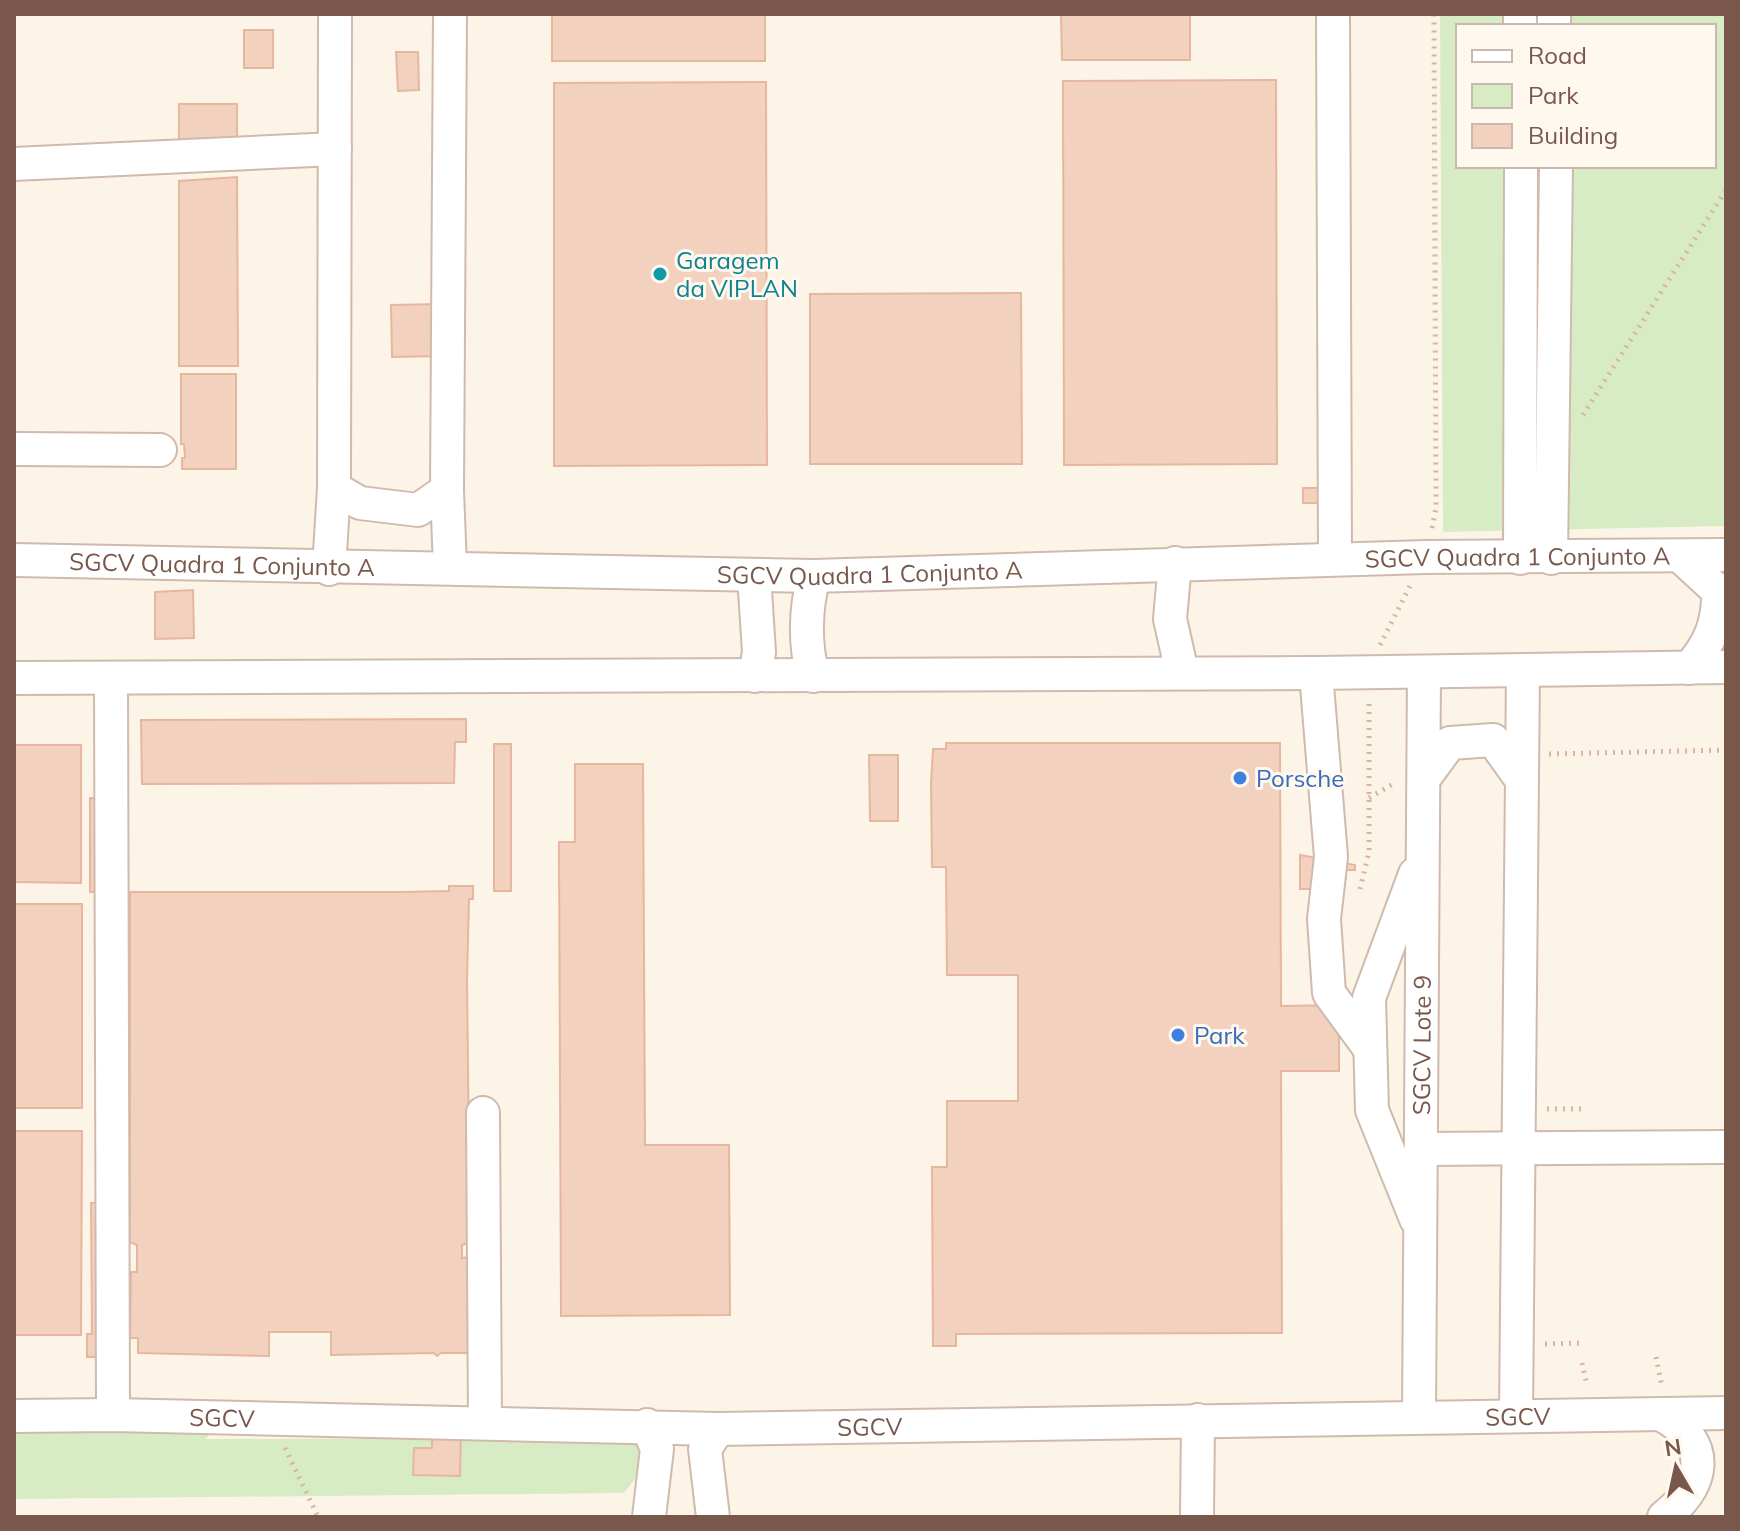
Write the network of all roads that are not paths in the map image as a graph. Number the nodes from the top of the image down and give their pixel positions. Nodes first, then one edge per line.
1 (335, 14) edge
2 (450, 14) edge
3 (1333, 14) edge
4 (335, 149) junction
5 (14, 164) edge
6 (1521, 168) edge
7 (1556, 168) edge
8 (14, 449) edge
9 (160, 450) dead end
10 (334, 488) junction
11 (447, 490) junction
12 (1726, 555) edge
13 (1680, 556) junction
14 (1536, 558) junction
15 (1335, 559) junction
16 (14, 560) edge
17 (1175, 563) junction
18 (450, 568) junction
19 (329, 569) junction
20 (754, 575) junction
21 (814, 576) junction
22 (1726, 667) edge
23 (1689, 668) junction
24 (1523, 671) junction
25 (1182, 672) junction
26 (1424, 672) junction
27 (1316, 673) junction
28 (755, 676) junction
29 (813, 676) junction
30 (14, 678) edge
31 (111, 680) junction
32 (1521, 767) junction
33 (1425, 777) junction
34 (1421, 856) junction
35 (1370, 1049) junction
36 (483, 1113) dead end
37 (1726, 1147) edge
38 (1519, 1148) junction
39 (1423, 1149) junction
40 (1422, 1234) junction
41 (1726, 1413) edge
42 (113, 1415) junction
43 (1516, 1415) junction
44 (1662, 1415) junction
45 (14, 1416) edge
46 (1419, 1417) junction
47 (1198, 1420) junction
48 (485, 1423) junction
49 (647, 1425) junction
50 (718, 1429) junction
51 (649, 1517) edge
52 (713, 1517) edge
53 (1197, 1517) edge
54 (1664, 1517) edge

1 - 4 street
2 - 11 street
3 - 15 street
4 - 5 street
4 - 10 street
6 - 14 street
7 - 14 street
8 - 9 street
10 - 11 street
10 - 19 street
11 - 18 street
12 - 13 street, SGCV Quadra 1 Conjunto A
13 - 14 street, SGCV Quadra 1 Conjunto A
13 - 23 street
14 - 15 street, SGCV Quadra 1 Conjunto A
15 - 17 street, SGCV Quadra 1 Conjunto A
16 - 19 street, SGCV Quadra 1 Conjunto A
17 - 21 street, SGCV Quadra 1 Conjunto A
17 - 25 street
18 - 19 street, SGCV Quadra 1 Conjunto A
18 - 20 street, SGCV Quadra 1 Conjunto A
20 - 21 street, SGCV Quadra 1 Conjunto A
20 - 28 street
21 - 29 street
22 - 23 street
23 - 24 street
24 - 26 street
24 - 32 street
25 - 27 street
25 - 29 street
26 - 27 street
26 - 33 street, SGCV Lote 9
27 - 35 street
28 - 29 street
28 - 31 street
30 - 31 street
31 - 42 street
32 - 33 street
32 - 38 street
33 - 34 street, SGCV Lote 9
34 - 35 street
34 - 39 street, SGCV Lote 9
35 - 40 street
36 - 48 street
37 - 38 street
38 - 39 street
38 - 43 street
39 - 40 street, SGCV Lote 9
40 - 46 street, SGCV Lote 9
41 - 44 street, SGCV
42 - 45 street, SGCV
42 - 48 street, SGCV
43 - 44 street, SGCV
43 - 46 street, SGCV
44 - 54 street
46 - 47 street, SGCV
47 - 50 street, SGCV
47 - 53 street
48 - 49 street, SGCV
49 - 50 street, SGCV
49 - 51 street
50 - 52 street

